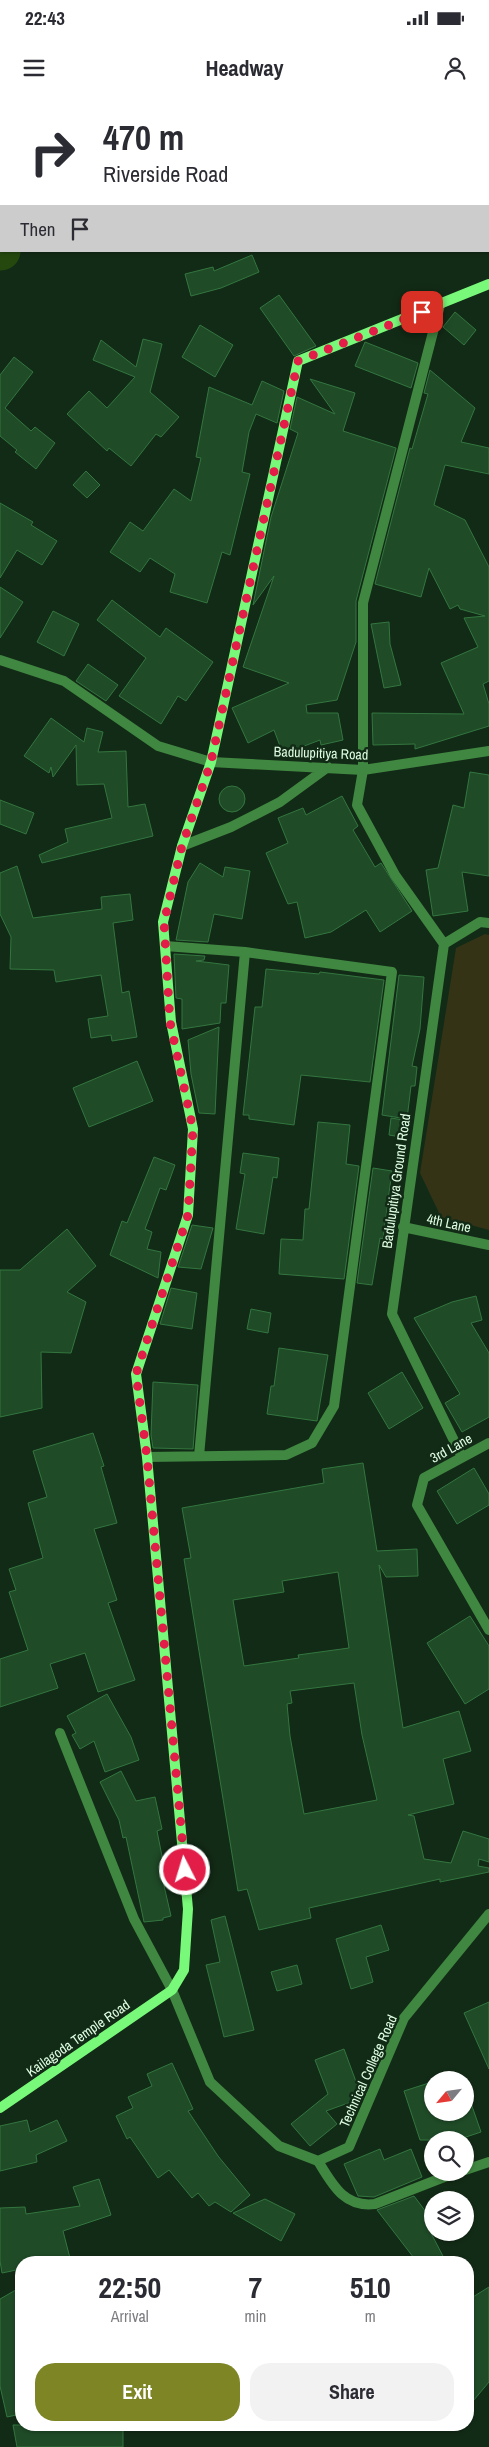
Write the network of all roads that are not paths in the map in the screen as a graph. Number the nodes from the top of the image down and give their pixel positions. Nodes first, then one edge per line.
1 (489, 284) edge
2 (440, 305) junction
3 (0, 660) edge
4 (489, 751) edge
5 (211, 762) junction
6 (328, 767) junction
7 (363, 770) junction
8 (182, 846) junction
9 (489, 923) edge
10 (444, 944) junction
11 (165, 946) junction
12 (244, 952) junction
13 (403, 1227) junction
14 (489, 1245) edge
15 (489, 1443) edge
16 (199, 1456) junction
17 (147, 1457) junction
18 (462, 1457) junction
19 (489, 1630) edge
20 (60, 1733) dead end
21 (489, 1914) edge
22 (172, 1990) junction
23 (0, 2108) edge
24 (318, 2161) junction
25 (489, 2162) edge
26 (474, 2167) edge
27 (434, 2181) edge

1 - 2 street
2 - 5 street
2 - 7 street
3 - 5 street, Badulupitiya Road
4 - 7 street, Badulupitiya Road
5 - 6 street, Badulupitiya Road
5 - 8 street
6 - 7 street, Badulupitiya Road
6 - 8 street
7 - 10 street
8 - 11 street
9 - 10 street
10 - 13 street, Badulupitiya Ground Road
11 - 12 street
11 - 17 street
12 - 16 street
12 - 16 street
13 - 14 street, 4th Lane
13 - 18 street, Badulupitiya Ground Road
15 - 18 street, 3rd Lane
16 - 17 street
17 - 22 street
18 - 19 street, 3rd Lane
20 - 22 street
21 - 24 street, Technical College Road
22 - 23 street, Kailagoda Temple Road
22 - 24 street
24 - 27 street
25 - 26 street

